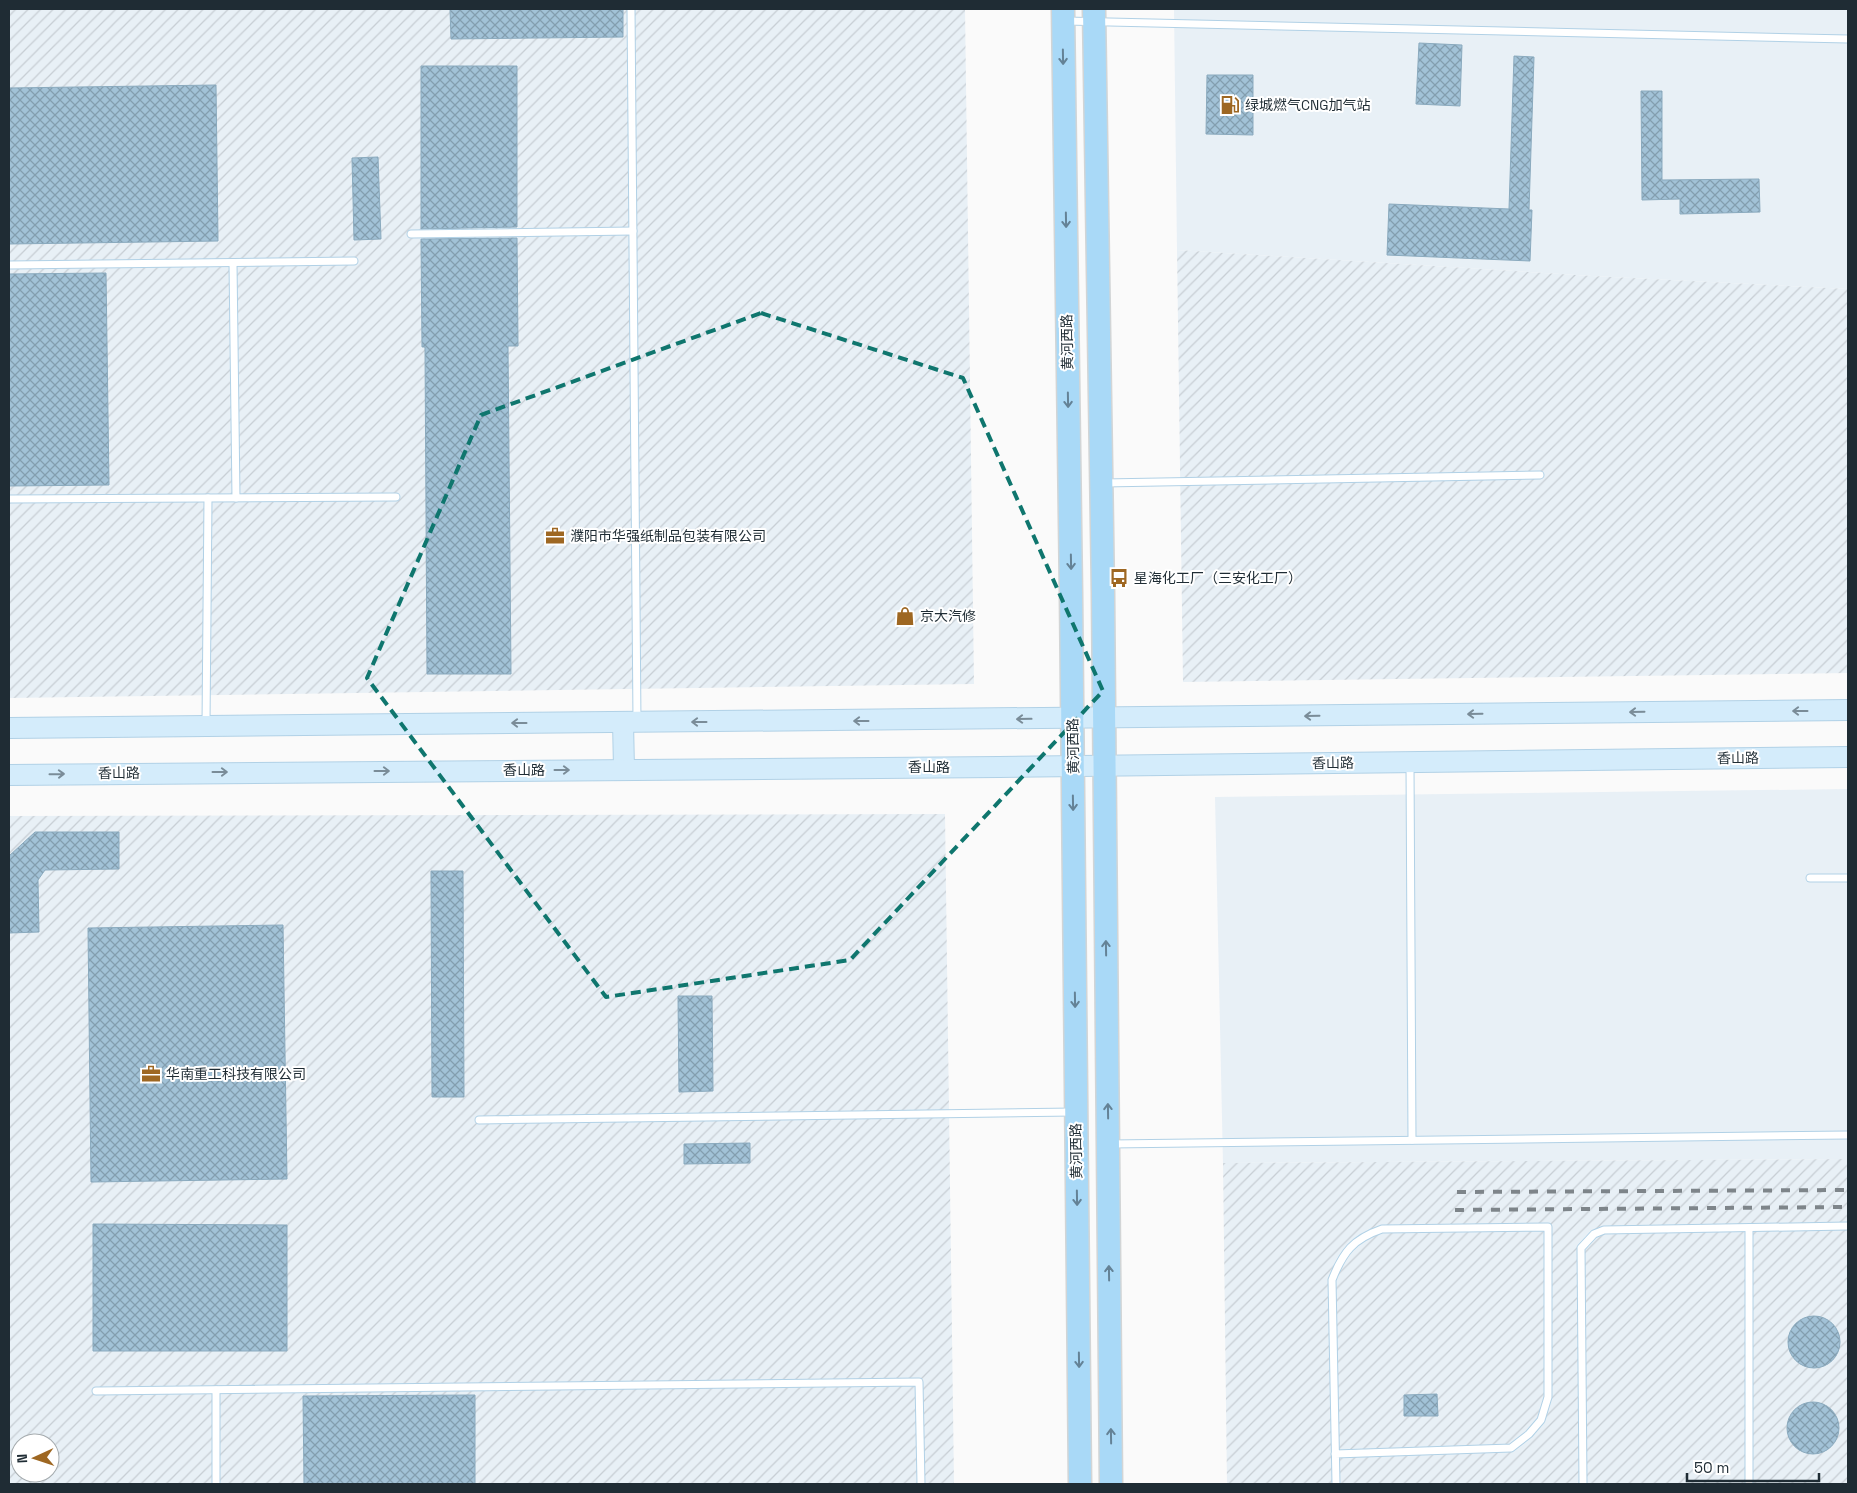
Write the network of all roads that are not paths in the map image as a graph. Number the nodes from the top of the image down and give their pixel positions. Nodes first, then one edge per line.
1 (631, 9) edge
2 (1063, 15) edge
3 (1094, 15) edge
4 (1848, 39) edge
5 (632, 231) junction
6 (412, 234) dead end
7 (354, 261) dead end
8 (233, 263) junction
9 (9, 265) edge
10 (1540, 475) dead end
11 (1101, 482) junction
12 (396, 497) dead end
13 (208, 498) junction
14 (236, 498) junction
15 (9, 499) edge
16 (1848, 710) edge
17 (1104, 718) junction
18 (1072, 719) junction
19 (630, 722) junction
20 (206, 726) junction
21 (9, 728) edge
22 (1848, 757) edge
23 (1410, 762) junction
24 (1104, 765) junction
25 (1073, 766) junction
26 (624, 769) junction
27 (9, 775) edge
28 (1810, 878) dead end
29 (1848, 878) edge
30 (1076, 1112) junction
31 (479, 1120) dead end
32 (1848, 1135) edge
33 (1412, 1140) junction
34 (1108, 1144) junction
35 (1848, 1226) edge
36 (1749, 1228) junction
37 (216, 1390) junction
38 (96, 1391) dead end
39 (1335, 1454) junction
40 (216, 1484) edge
41 (921, 1484) edge
42 (1080, 1484) edge
43 (1111, 1484) edge
44 (1336, 1484) edge
45 (1582, 1484) edge
46 (1749, 1484) edge

1 - 5 lane
2 - 3 lane
2 -> 18 main road, 黄河西路
3 - 4 lane
3 - 11 main road
5 - 6 lane
5 - 19 lane
7 - 8 lane
8 - 9 lane
8 - 14 lane
10 - 11 lane
11 - 17 main road
12 - 14 lane
13 - 14 lane
13 - 15 lane
13 - 20 lane
16 -> 17 street
17 - 18 street
17 - 24 main road
18 -> 19 street
18 - 25 main road, 黄河西路
19 -> 20 street
19 - 26 street
20 - 21 street
22 - 23 street, 香山路
23 - 24 street, 香山路
23 - 33 lane
24 - 25 street, 香山路
34 -> 24 main road
25 - 26 street, 香山路
25 -> 30 main road, 黄河西路
27 -> 26 street, 香山路
28 - 29 lane
30 - 31 lane
30 -> 42 main road, 黄河西路
32 - 33 lane
33 - 34 lane
43 -> 34 main road
35 - 36 lane
36 - 45 lane
36 - 46 lane
37 - 38 lane
37 - 40 lane
37 - 41 lane
39 - 39 lane
39 - 44 lane

